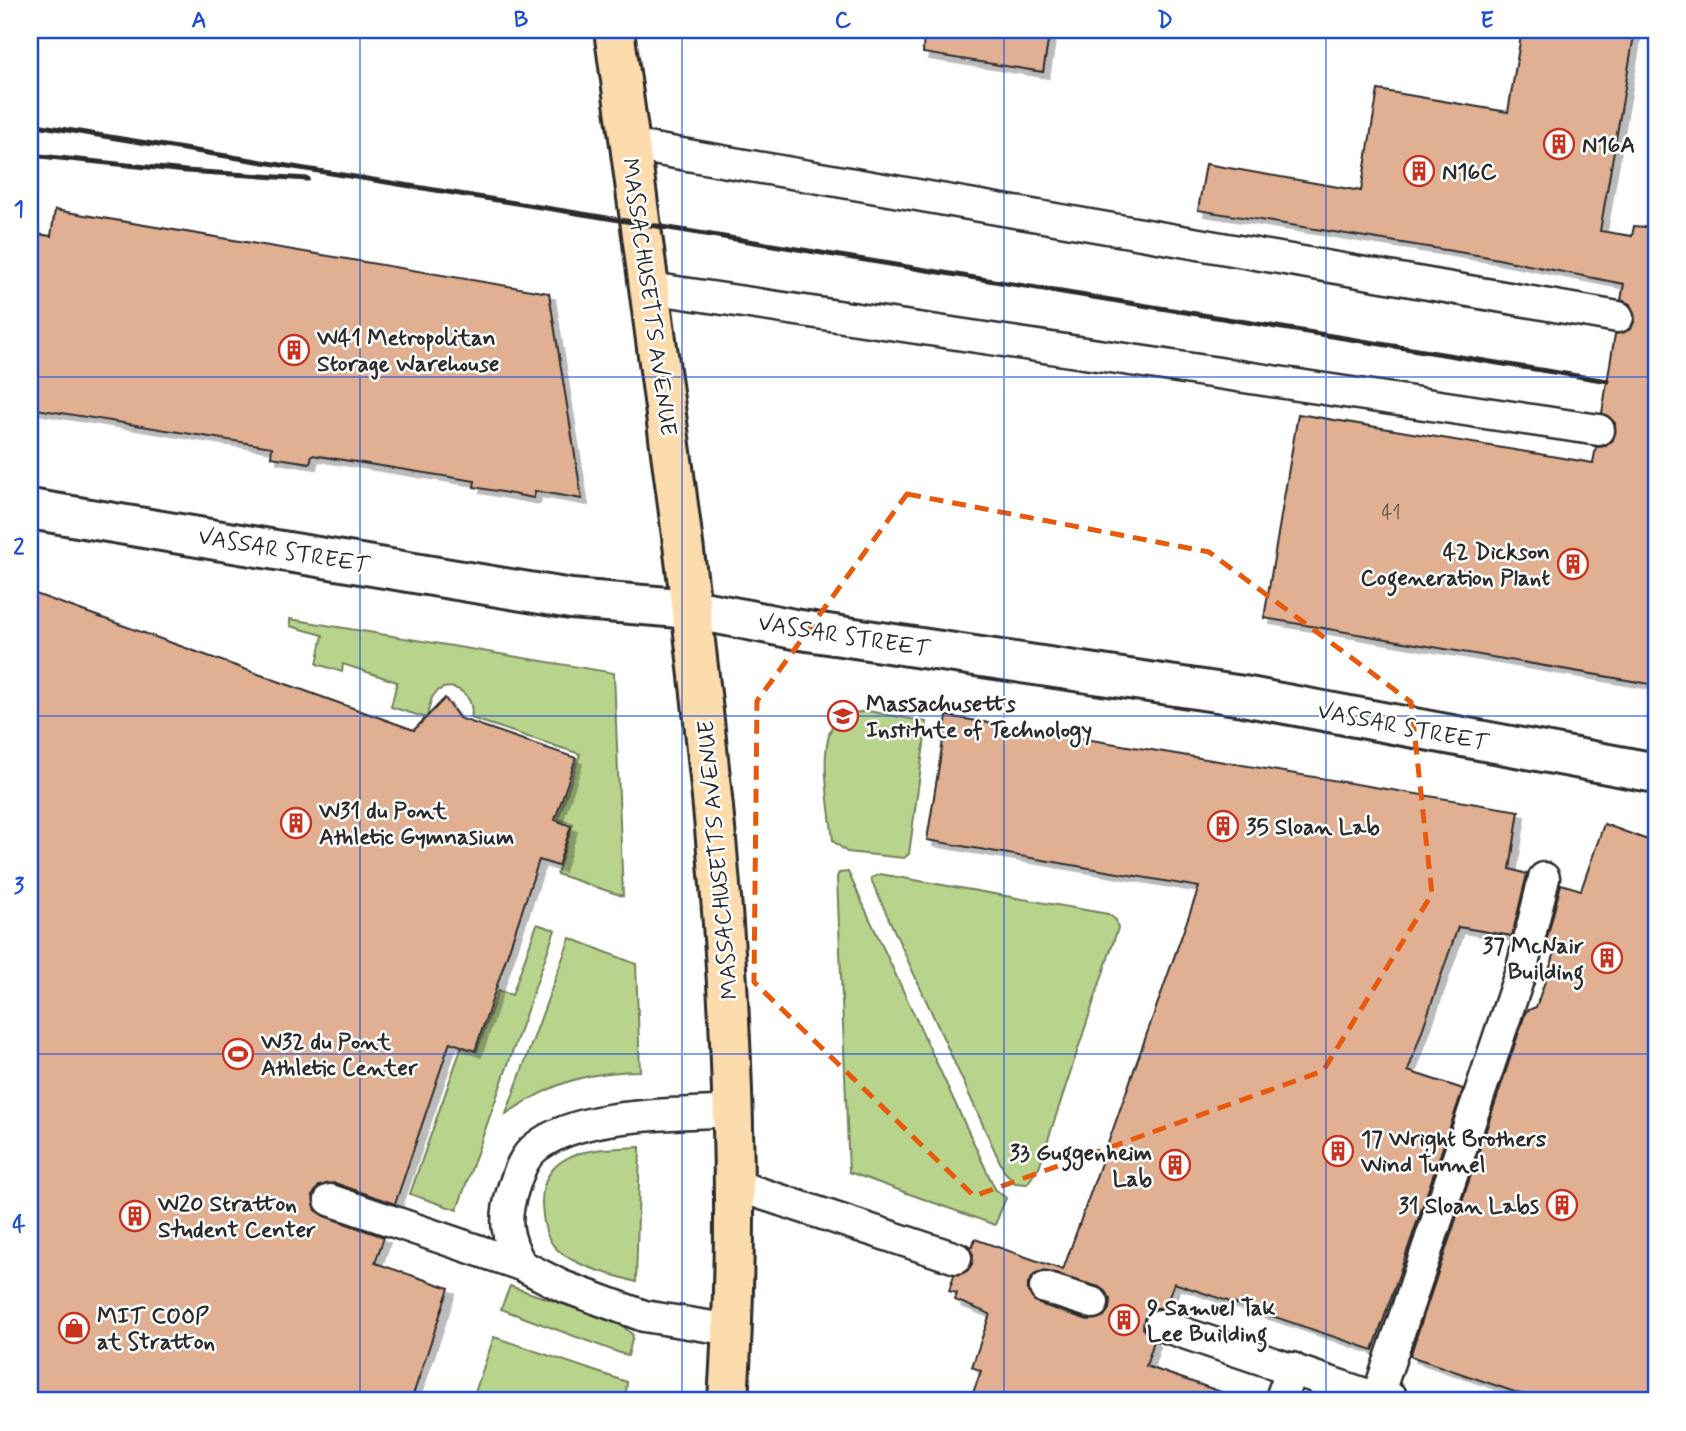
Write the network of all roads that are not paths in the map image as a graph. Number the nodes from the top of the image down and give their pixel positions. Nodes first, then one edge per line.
1 (614, 30) edge
2 (630, 145) junction
3 (650, 288) junction
4 (1618, 317) dead end
5 (1599, 430) dead end
6 (30, 509) edge
7 (692, 610) junction
8 (1656, 773) edge
9 (1544, 878) dead end
10 (733, 1111) junction
11 (735, 1185) junction
12 (330, 1200) dead end
13 (956, 1258) dead end
14 (521, 1265) junction
15 (1045, 1288) dead end
16 (1093, 1303) dead end
17 (1160, 1325) dead end
18 (732, 1330) junction
19 (1292, 1368) junction
20 (1383, 1400) edge
21 (727, 1401) edge
22 (1280, 1401) edge

1 - 2 main road, MASSACHUSETTS AVENUE
2 - 3 main road, MASSACHUSETTS AVENUE
2 - 4 lane
3 - 5 lane
3 - 7 main road, MASSACHUSETTS AVENUE
6 - 7 main road, VASSAR STREET
7 - 8 main road, VASSAR STREET
7 - 10 main road, MASSACHUSETTS AVENUE
9 - 20 lane
10 - 11 main road, MASSACHUSETTS AVENUE
10 - 14 lane
11 - 13 lane
11 - 18 main road, MASSACHUSETTS AVENUE
12 - 14 lane
14 - 18 lane
15 - 16 lane
17 - 19 lane
18 - 21 main road, MASSACHUSETTS AVENUE
19 - 20 lane
19 - 22 lane

